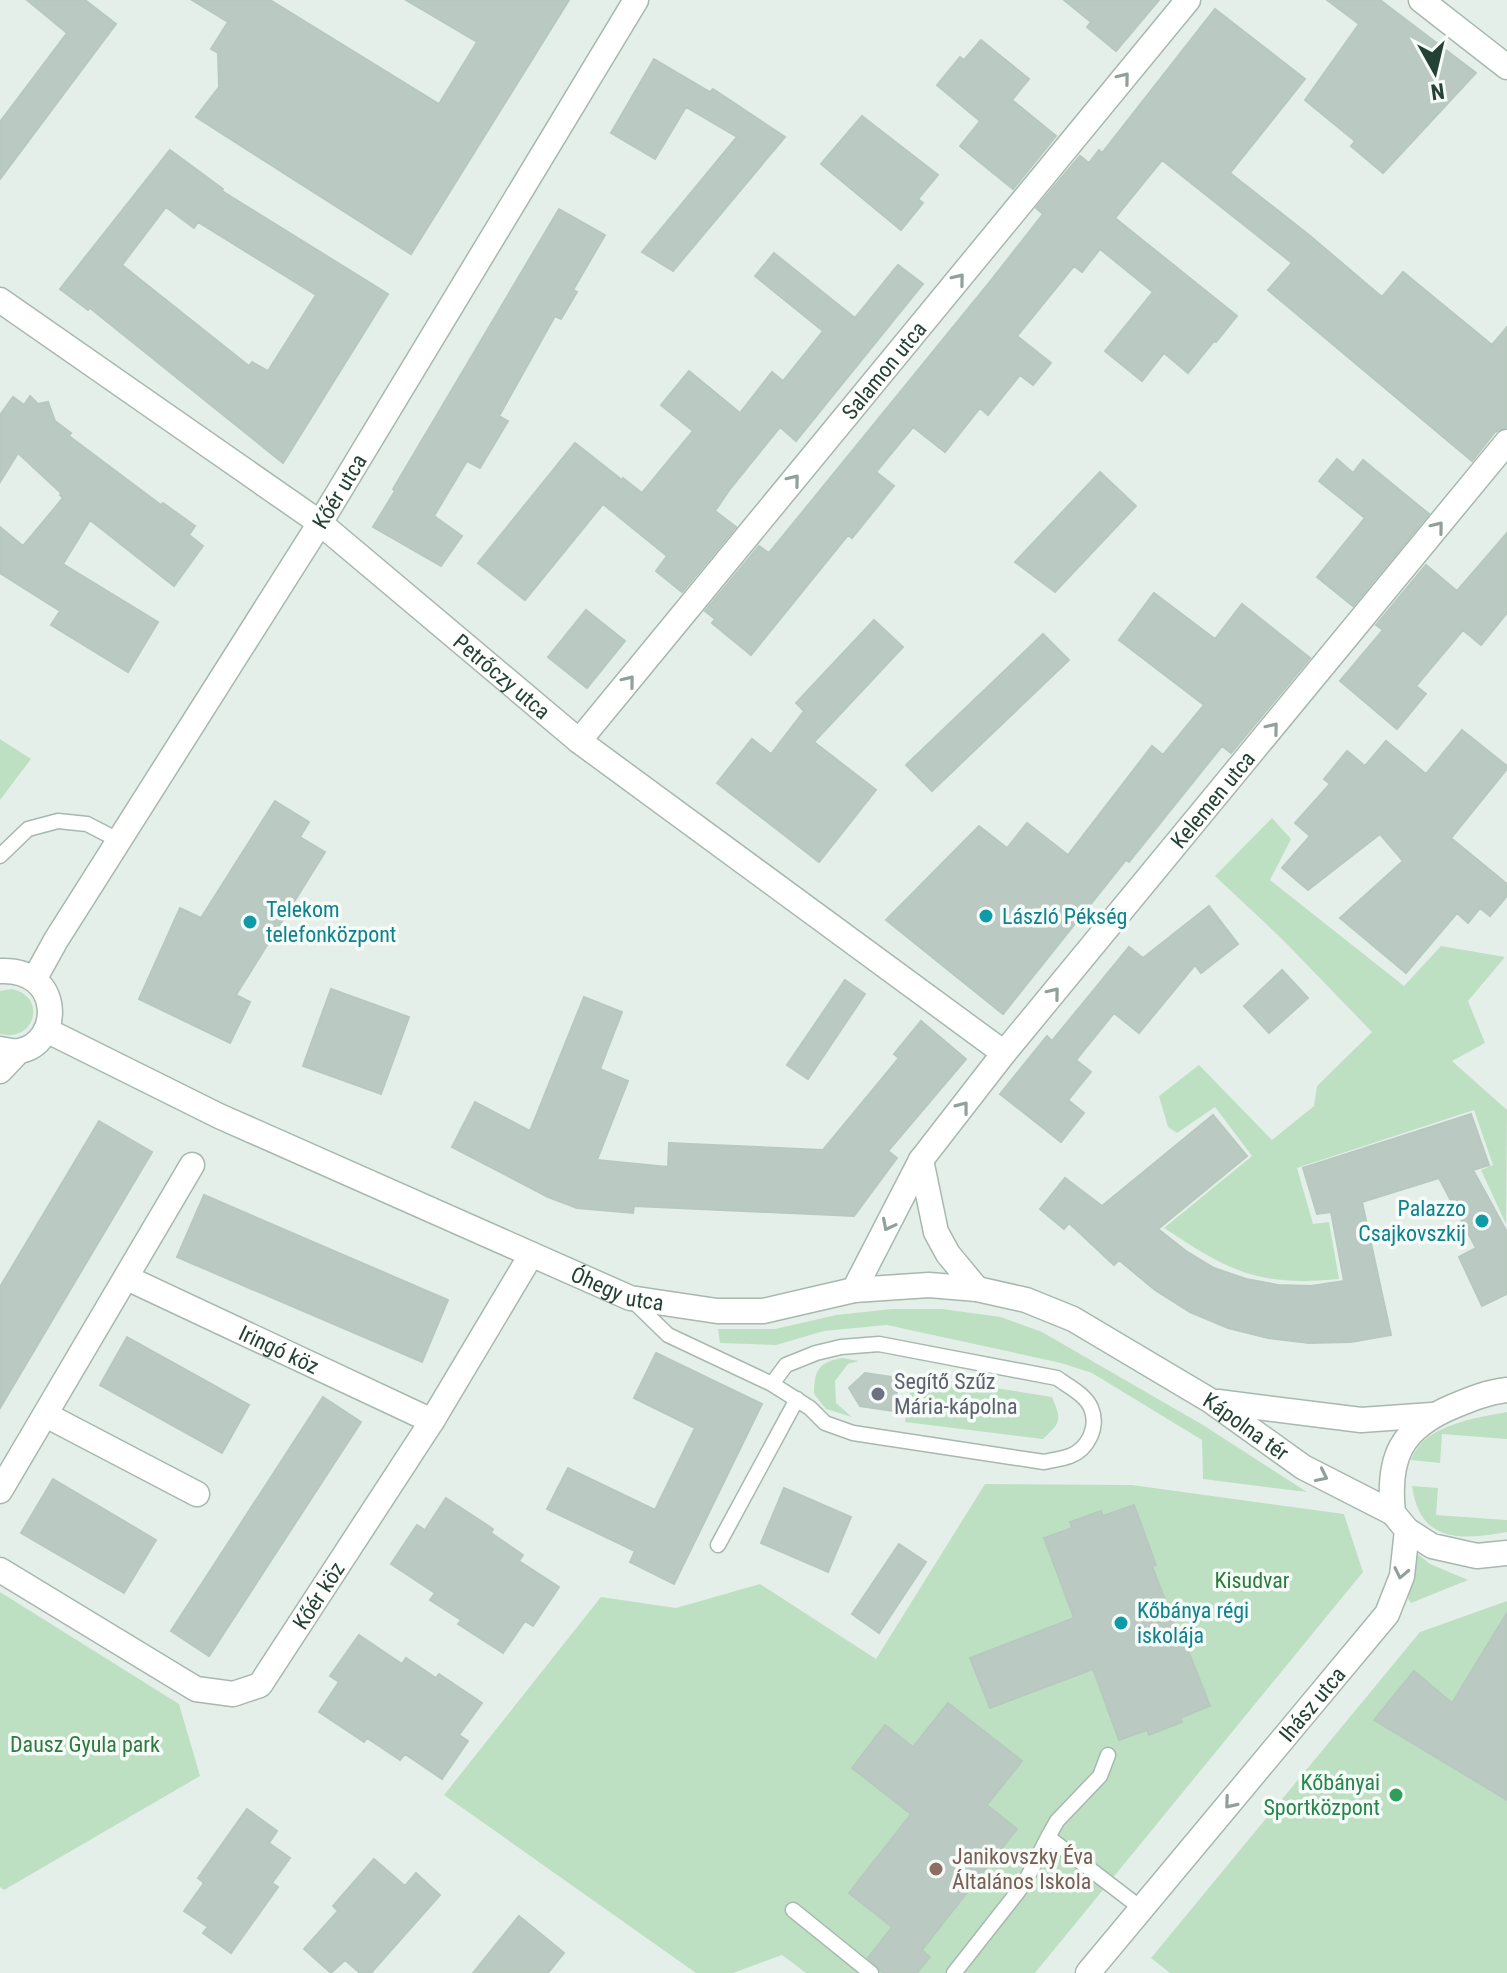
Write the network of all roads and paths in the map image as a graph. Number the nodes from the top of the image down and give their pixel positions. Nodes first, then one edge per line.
1 (636, 0) edge
2 (1188, 0) edge
3 (1421, 0) edge
4 (1507, 67) edge
5 (0, 300) edge
6 (1507, 442) edge
7 (320, 523) junction
8 (579, 741) junction
9 (120, 841) junction
10 (0, 856) edge
11 (0, 971) edge
12 (35, 978) junction
13 (46, 1030) junction
14 (9, 1050) edge
15 (1004, 1053) junction
16 (0, 1071) edge
17 (921, 1160) junction
18 (192, 1165) dead end
19 (531, 1255) junction
20 (127, 1278) junction
21 (977, 1289) junction
22 (854, 1290) junction
23 (630, 1298) junction
24 (772, 1384) junction
25 (1507, 1390) edge
26 (797, 1399) junction
27 (1211, 1401) junction
28 (46, 1415) junction
29 (1432, 1415) junction
30 (432, 1421) junction
31 (0, 1491) edge
32 (197, 1494) dead end
33 (1400, 1522) junction
34 (718, 1545) dead end
35 (1507, 1553) edge
36 (0, 1570) edge
37 (1108, 1755) dead end
38 (1048, 1837) junction
39 (1142, 1909) junction
40 (793, 1910) dead end
41 (871, 1973) edge
42 (954, 1973) edge
43 (1088, 1973) edge

1 - 7 street, Kőér utca
8 -> 2 street, Salamon utca
3 - 4 street
5 - 7 street, Petrőczy utca
15 -> 6 street, Kelemen utca
7 - 8 street, Petrőczy utca
7 - 9 street, Kőér utca
8 - 15 street, Petrőczy utca
9 - 10 lane
9 - 12 street, Kőér utca
11 - 12 street
12 - 13 street
13 - 14 street
13 - 19 street, Óhegy utca
14 - 16 street
17 -> 15 street, Kelemen utca
17 - 21 street
17 -> 22 street, Kelemen utca
18 - 20 street
19 - 23 street, Óhegy utca
19 - 30 street, Kőér köz
20 - 28 street
20 - 30 street, Iringó köz
21 - 22 street, Óhegy utca
21 - 27 street, Óhegy utca
22 - 23 street, Óhegy utca
23 - 24 lane
24 - 26 lane
24 - 26 lane
25 - 29 street, Kápolna tér
26 - 34 lane
27 - 29 street, Kápolna tér
27 -> 33 street, Kápolna tér
28 - 31 street
28 - 32 street
29 - 33 street, Kápolna tér
30 - 36 street, Kőér köz
33 - 35 street, Kápolna tér
33 -> 39 street, Ihász utca
37 - 38 lane
38 - 39 lane
38 - 42 lane
39 - 43 street, Ihász utca
40 - 41 lane

